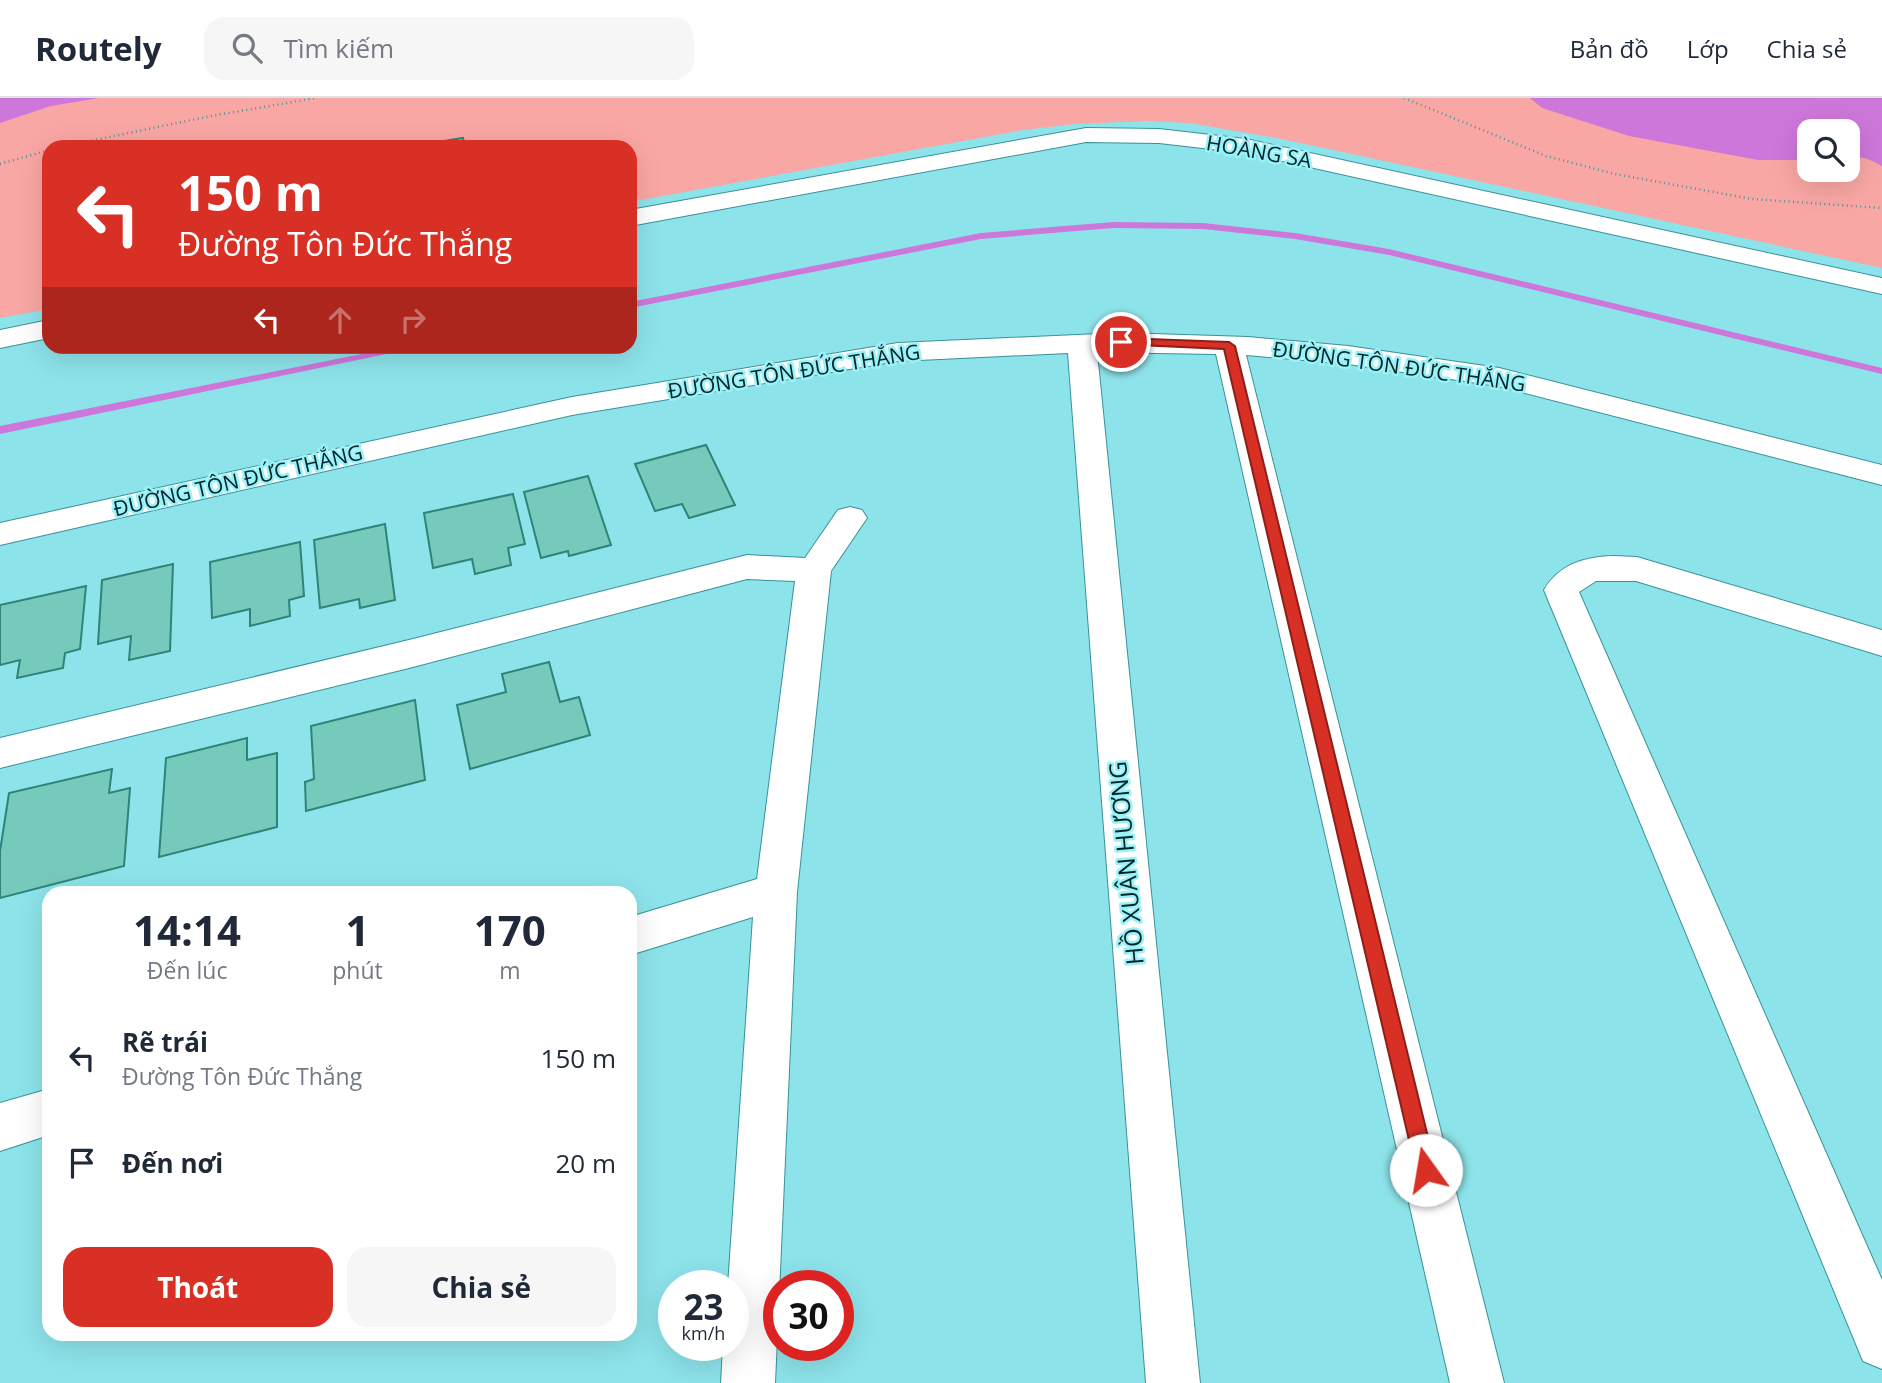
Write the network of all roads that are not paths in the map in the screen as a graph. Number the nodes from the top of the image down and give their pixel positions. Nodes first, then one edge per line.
1 (637, 217) edge
2 (1882, 286) edge
3 (42, 330) edge
4 (0, 339) edge
5 (1082, 344) junction
6 (1229, 346) junction
7 (1882, 475) edge
8 (850, 518) dead end
9 (0, 534) edge
10 (814, 570) junction
11 (1882, 643) edge
12 (0, 753) edge
13 (776, 892) junction
14 (637, 934) edge
15 (42, 1114) edge
16 (0, 1127) edge
17 (1882, 1342) edge
18 (748, 1383) edge
19 (1173, 1383) edge
20 (1477, 1383) edge

1 - 2 street, HOÀNG SA
3 - 4 street
5 - 6 street, ĐƯỜNG TÔN ĐỨC THẮNG
5 - 9 street, ĐƯỜNG TÔN ĐỨC THẮNG
5 - 19 street, HỒ XUÂN HƯƠNG
6 - 7 street, ĐƯỜNG TÔN ĐỨC THẮNG
6 - 20 street
8 - 10 street
10 - 12 street
10 - 13 street
11 - 17 street
13 - 14 street
13 - 18 street
15 - 16 street

